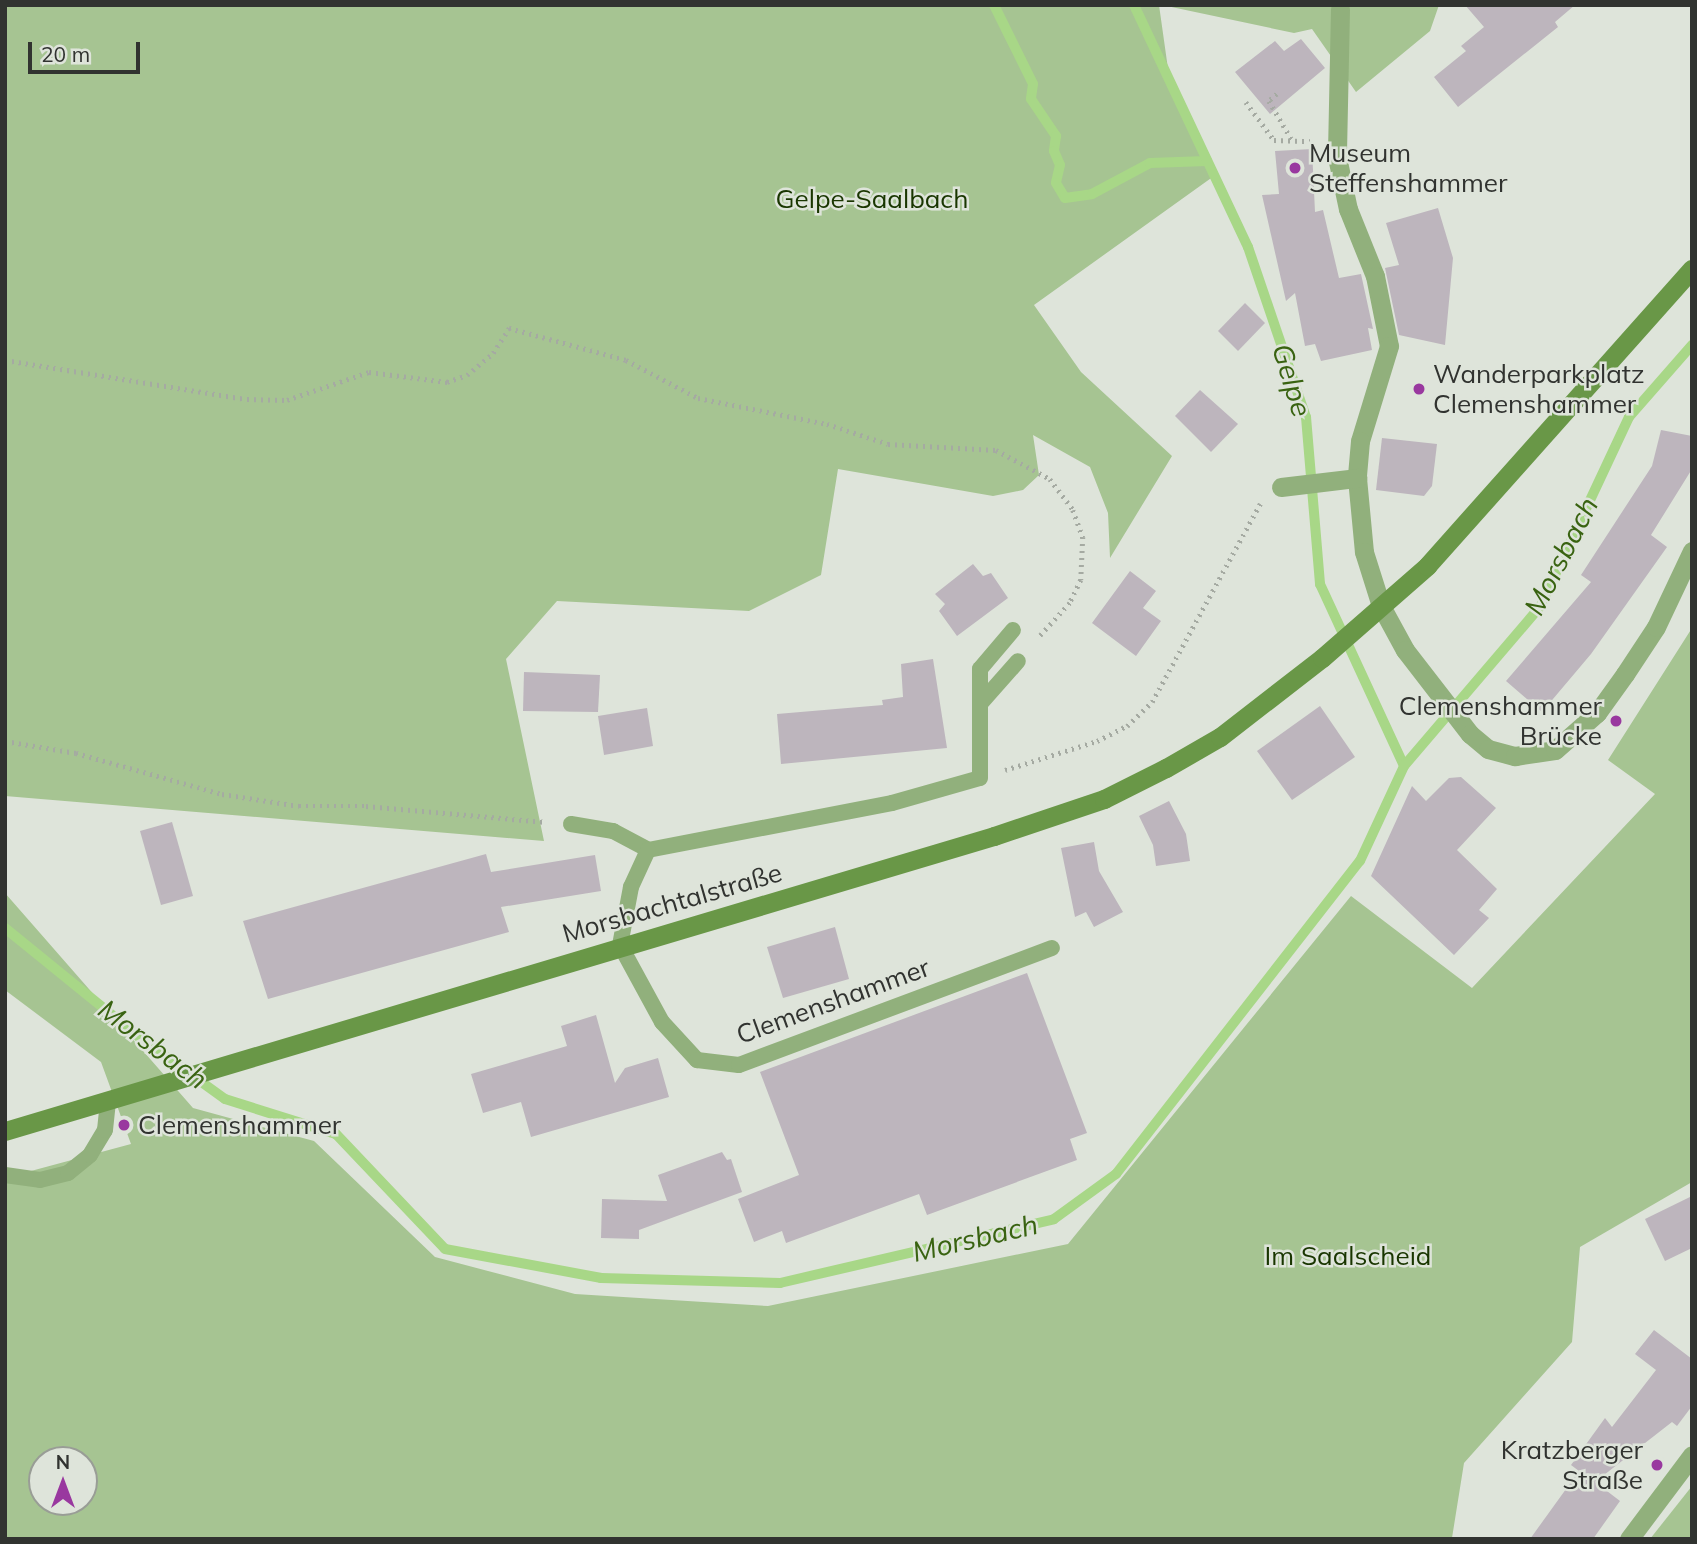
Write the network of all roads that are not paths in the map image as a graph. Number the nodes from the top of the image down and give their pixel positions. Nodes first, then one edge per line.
1 (1340, 9) dead end
2 (1692, 269) edge
3 (1357, 478) junction
4 (1289, 484) road end
5 (1692, 551) edge
6 (1381, 606) junction
7 (1013, 630) dead end
8 (1018, 661) road end
9 (980, 704) junction
10 (571, 824) road end
11 (648, 849) junction
12 (620, 945) junction
13 (1052, 948) dead end
14 (108, 1100) junction
15 (5, 1131) edge
16 (5, 1175) edge
17 (1692, 1455) edge
18 (1629, 1539) edge

1 - 3 street
2 - 6 main road
3 - 4 street
3 - 6 street
5 - 6 street
6 - 12 main road, Morsbachtalstraße
7 - 9 lane
8 - 9 lane
9 - 11 lane
10 - 11 lane
11 - 12 lane
12 - 13 lane, Clemenshammer
12 - 14 main road, Morsbachtalstraße
14 - 15 main road, Morsbachtalstraße
14 - 16 lane
17 - 18 street

